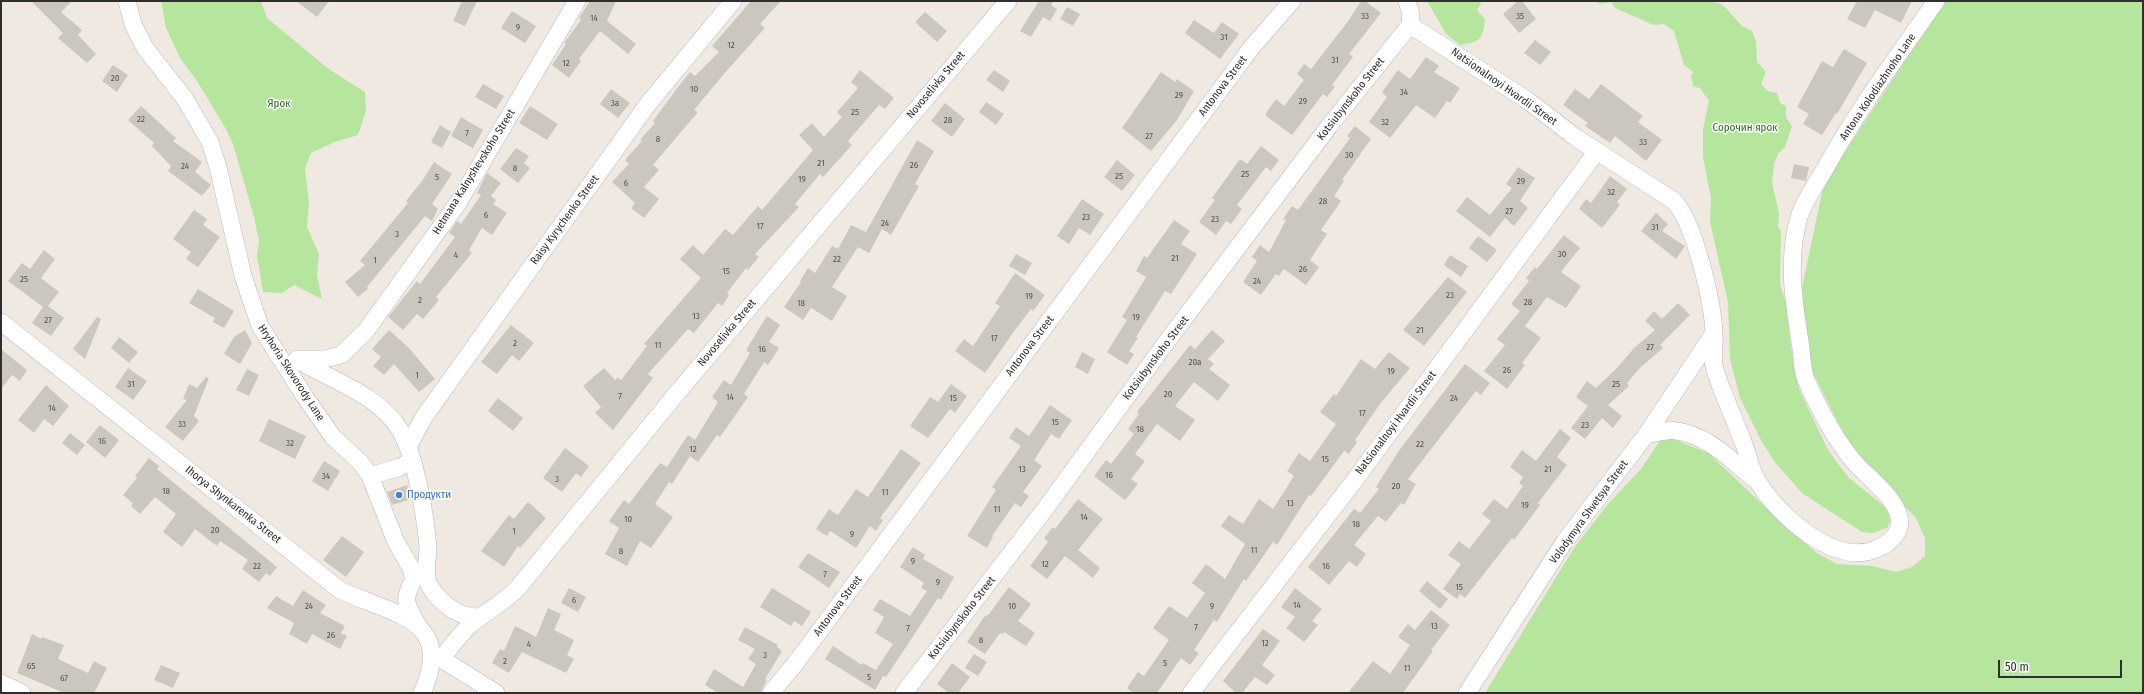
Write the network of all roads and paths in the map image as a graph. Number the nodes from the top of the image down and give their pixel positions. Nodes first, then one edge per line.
1 (127, 1) edge
2 (577, 1) edge
3 (733, 1) edge
4 (1008, 1) edge
5 (1292, 1) edge
6 (1406, 1) edge
7 (1936, 1) edge
8 (1410, 25) junction
9 (1597, 151) junction
10 (1, 322) edge
11 (1714, 333) junction
12 (270, 341) junction
13 (297, 358) junction
14 (1646, 435) junction
15 (410, 454) junction
16 (370, 476) junction
17 (1757, 481) junction
18 (404, 557) junction
19 (427, 578) junction
20 (480, 618) junction
21 (417, 624) junction
22 (436, 655) junction
23 (1, 683) edge
24 (22, 693) edge
25 (422, 693) edge
26 (496, 693) edge
27 (771, 693) edge
28 (904, 693) edge
29 (1191, 693) edge
30 (1467, 693) edge

1 - 12 street, Hryhoria Skovorody Lane
2 - 13 street, Hetmana Kalnyshevskoho Street
3 - 15 street, Raisy Kyrychenko Street
4 - 20 street, Novoselivka Street
5 - 27 street, Antonova Street
6 - 8 street
7 - 17 street, Antona Kolodiazhnoho Lane
8 - 9 street, Natsionalnoyi Hvardii Street
8 - 28 street, Kotsiubynskoho Street
9 - 11 street, Natsionalnoyi Hvardii Street
9 - 29 street, Natsionalnoyi Hvardii Street
10 - 21 street, Ihorya Shynkarenka Street
11 - 14 street, Volodymyra Shvetsya Street
11 - 17 street, Natsionalnoyi Hvardii Street
12 - 13 street
12 - 16 street, Hryhoria Skovorody Lane
13 - 15 street
14 - 17 street, Antona Kolodiazhnoho Lane
14 - 30 street, Volodymyra Shvetsya Street
15 - 16 street
15 - 19 street
16 - 18 street, Hryhoria Skovorody Lane
18 - 19 street
18 - 21 street, Hryhoria Skovorody Lane
19 - 20 street
20 - 22 street, Novoselivka Street
21 - 22 street, Ihorya Shynkarenka Street
22 - 25 street, Ihorya Shynkarenka Street
22 - 26 street
23 - 24 street

